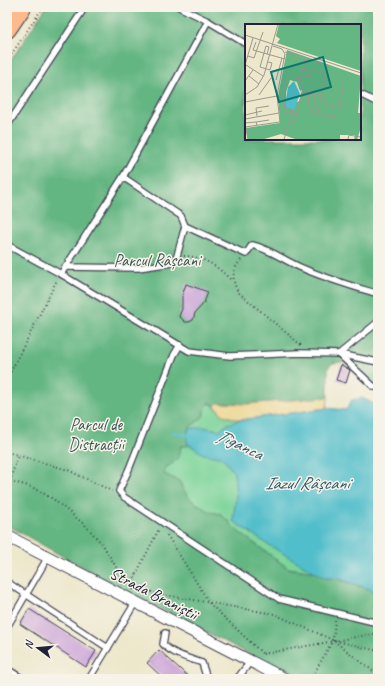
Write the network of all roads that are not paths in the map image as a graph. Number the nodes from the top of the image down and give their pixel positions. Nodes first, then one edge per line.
1 (22, 7) edge
2 (85, 7) edge
3 (179, 7) edge
4 (208, 21) junction
5 (7, 29) edge
6 (245, 43) edge
7 (361, 94) edge
8 (378, 103) edge
9 (7, 126) edge
10 (123, 177) junction
11 (185, 226) junction
12 (7, 245) edge
13 (65, 267) junction
14 (61, 274) junction
15 (378, 294) edge
16 (378, 322) edge
17 (180, 345) junction
18 (339, 354) junction
19 (378, 362) edge
20 (378, 388) edge
21 (7, 536) edge
22 (48, 557) junction
23 (7, 582) edge
24 (27, 593) junction
25 (132, 601) junction
26 (378, 623) edge
27 (7, 627) edge
28 (164, 633) dead end
29 (108, 648) junction
30 (254, 664) junction
31 (7, 669) edge
32 (23, 679) edge
33 (89, 679) edge
34 (207, 679) edge
35 (237, 679) edge
36 (285, 679) edge

1 - 5 main road
2 - 9 lane
3 - 4 lane
4 - 6 lane
4 - 10 lane
7 - 8 lane
10 - 11 lane
10 - 13 lane
11 - 13 lane
11 - 15 lane
12 - 14 lane
13 - 14 lane
14 - 17 lane
16 - 18 lane
17 - 18 lane
17 - 26 lane
18 - 19 lane
18 - 20 lane
21 - 22 street, Strada Braniștii
22 - 24 lane
22 - 25 street, Strada Braniștii
23 - 24 lane
24 - 27 lane
24 - 29 lane
25 - 29 lane
25 - 30 street, Strada Braniștii
28 - 34 lane
29 - 33 lane
30 - 35 lane
30 - 36 street, Strada Braniștii
31 - 32 lane

